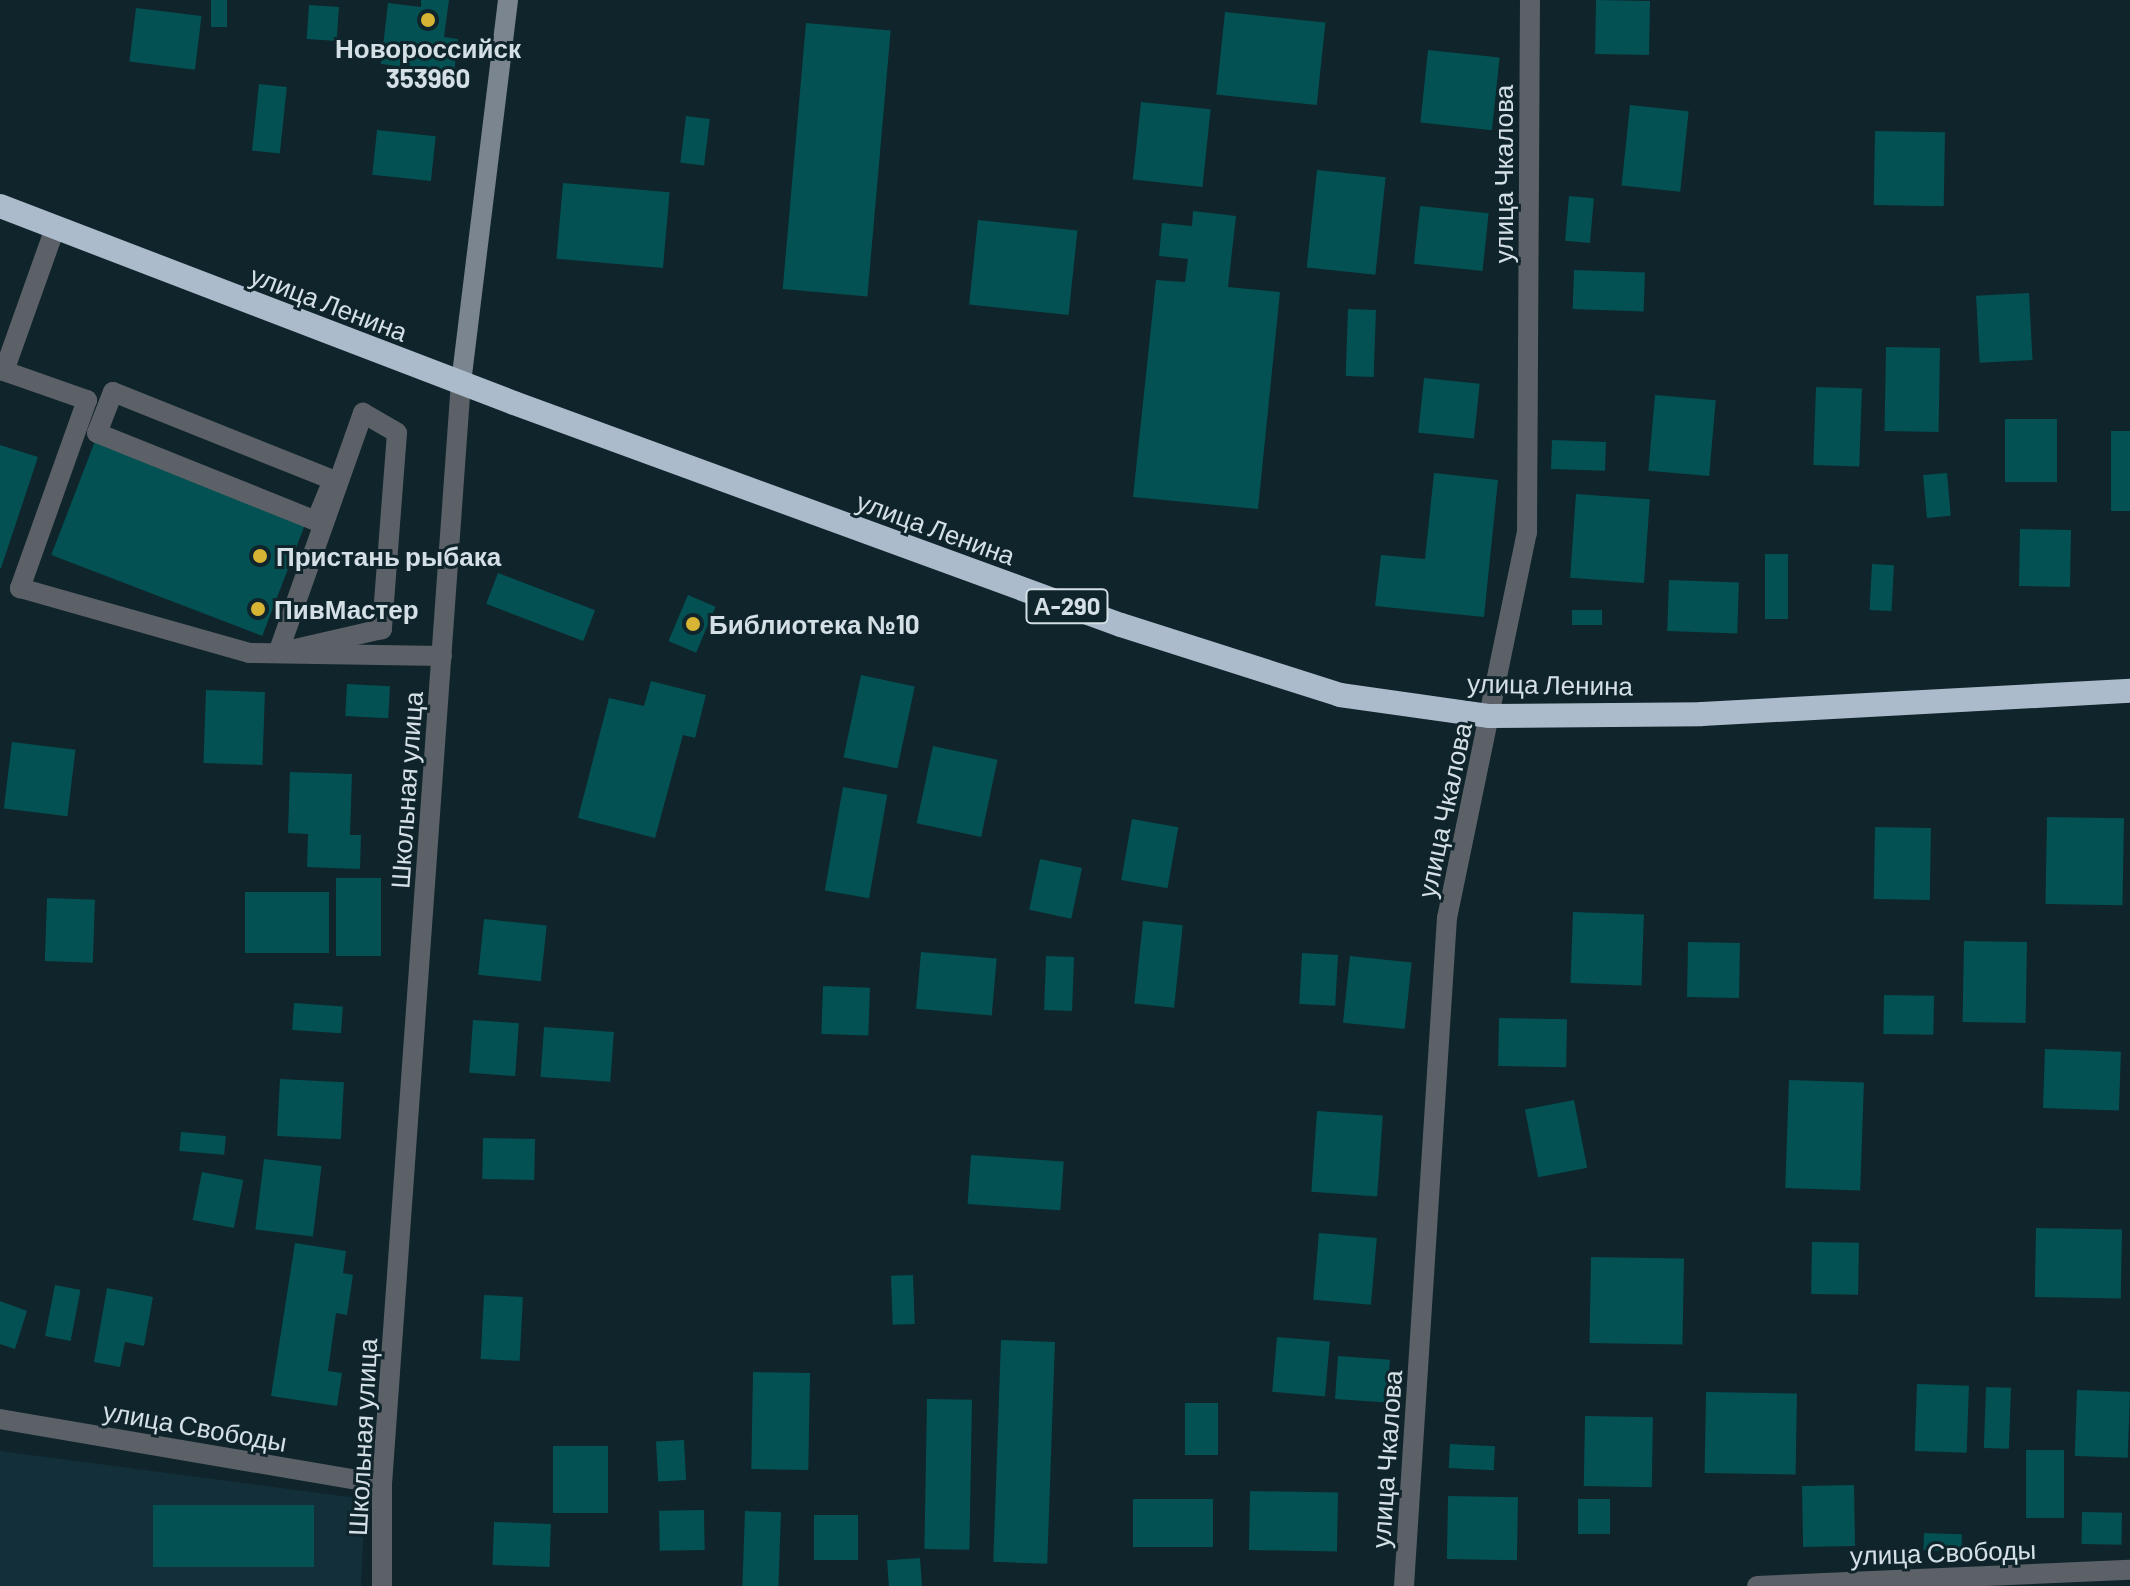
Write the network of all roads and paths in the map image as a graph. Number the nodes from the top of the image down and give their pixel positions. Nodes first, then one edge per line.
1 (508, 0) edge
2 (1530, 0) edge
3 (0, 206) edge
4 (55, 228) junction
5 (461, 383) junction
6 (333, 480) joint
7 (278, 653) junction
8 (442, 656) junction
9 (2130, 691) edge
10 (1490, 716) junction
11 (0, 1419) edge
12 (382, 1484) junction
13 (2130, 1570) edge
14 (382, 1586) edge
15 (1404, 1586) edge
16 (1757, 1586) edge

1 - 5 street, Школьная улица
2 - 10 street, улица Чкалова
3 - 4 highway, улица Ленина / А-290
4 - 5 highway, улица Ленина / А-290
4 - 7 street
5 - 8 street, Школьная улица
5 - 10 highway, улица Ленина / А-290
6 - 6 street
7 - 7 street
7 - 8 street
8 - 12 street, Школьная улица
9 - 10 highway, улица Ленина / А-290
10 - 15 street, улица Чкалова
11 - 12 street, улица Свободы
12 - 14 street, Школьная улица
13 - 16 street, улица Свободы

